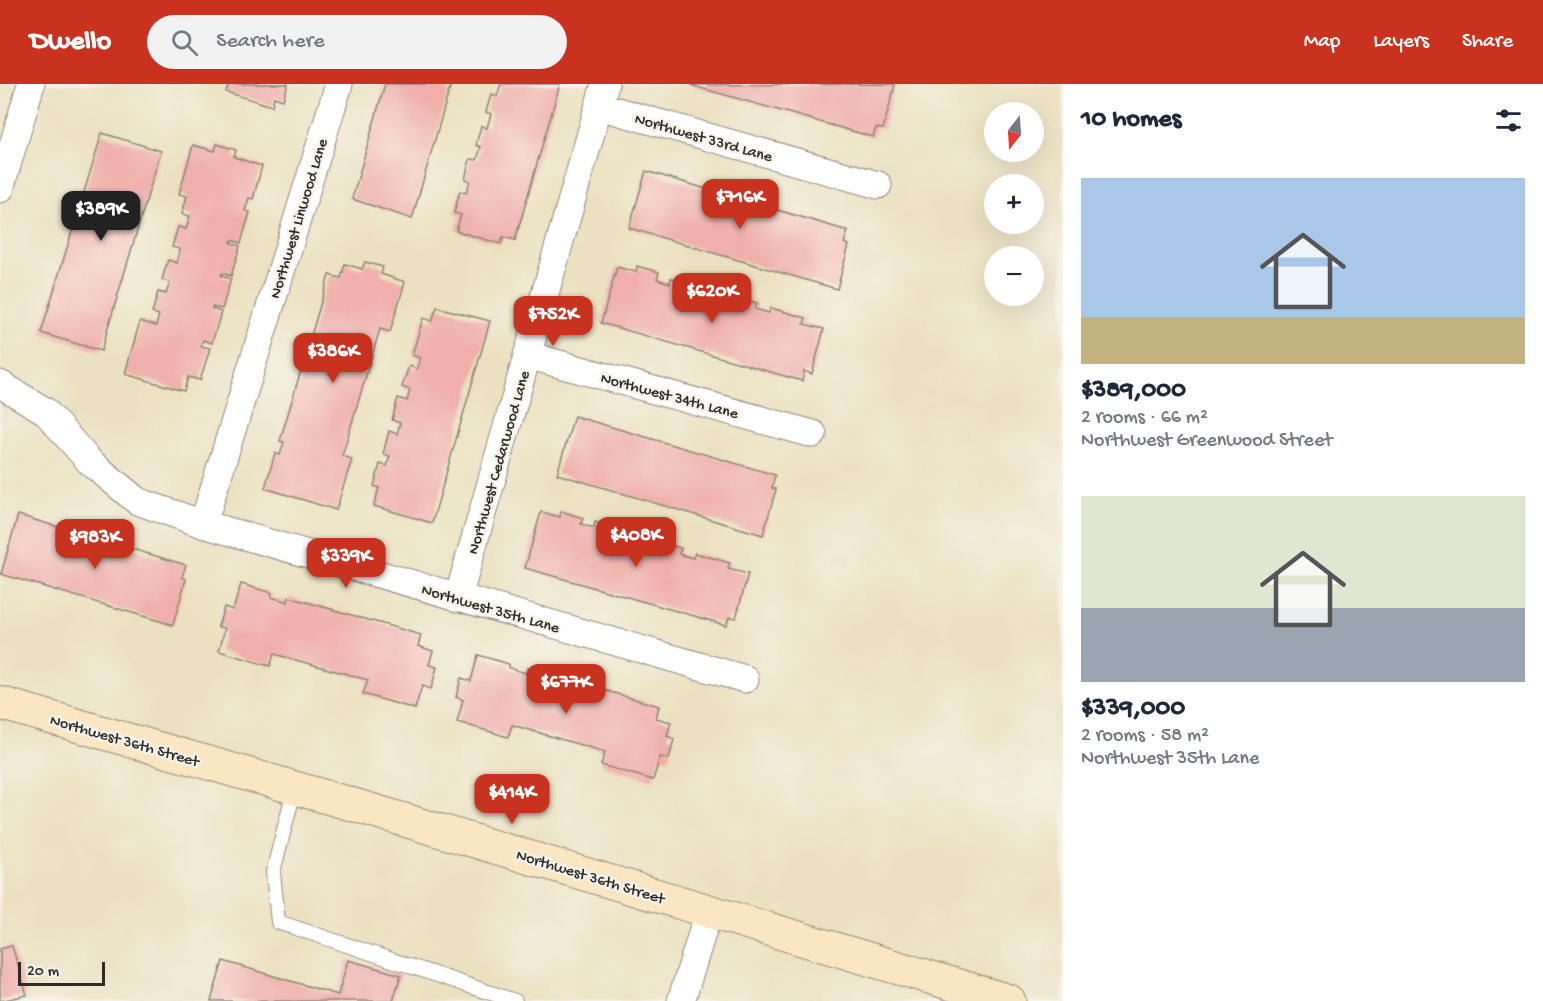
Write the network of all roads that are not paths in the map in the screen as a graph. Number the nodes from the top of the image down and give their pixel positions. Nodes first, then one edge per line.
1 (31, 84) edge
2 (339, 84) edge
3 (602, 95) edge
4 (878, 185) dead end
5 (0, 189) edge
6 (527, 355) junction
7 (0, 384) edge
8 (813, 434) dead end
9 (203, 524) junction
10 (458, 598) junction
11 (745, 679) dead end
12 (0, 703) edge
13 (295, 787) junction
14 (709, 911) junction
15 (515, 1001) edge
16 (681, 1001) edge
17 (1009, 1001) edge

1 - 5 street
2 - 9 street, Northwest Linwood Lane
3 - 4 street, Northwest 33rd Lane
3 - 6 street, Northwest Cedarwood Lane
6 - 8 street, Northwest 34th Lane
6 - 10 street, Northwest Cedarwood Lane
7 - 9 street, Northwest 35th Lane
9 - 10 street, Northwest 35th Lane
10 - 11 street, Northwest 35th Lane
12 - 13 main road, Northwest 36th Street
13 - 14 main road, Northwest 36th Street
13 - 15 lane
14 - 16 street
14 - 17 main road, Northwest 36th Street

